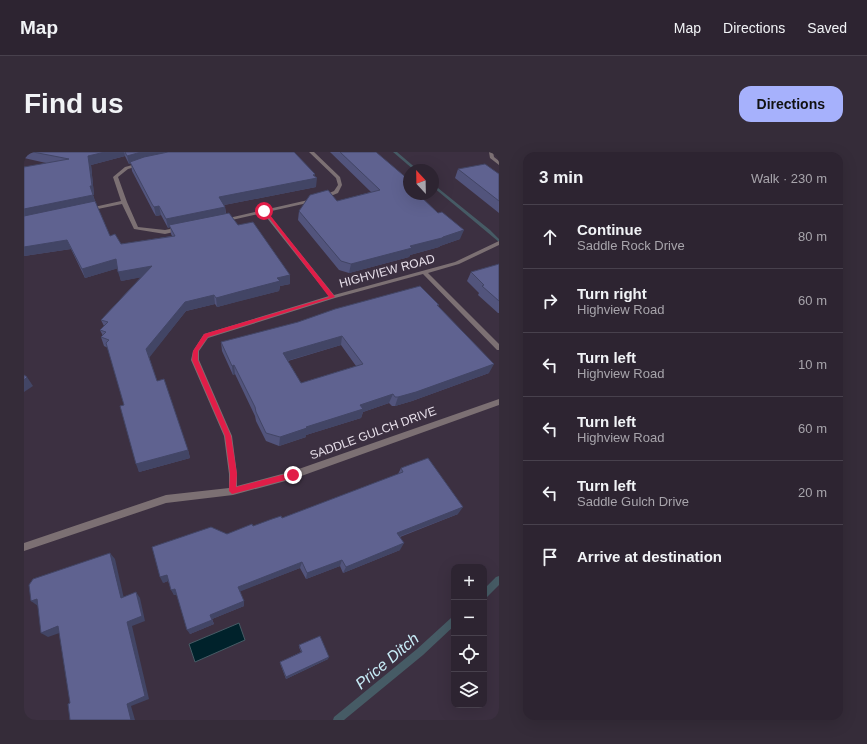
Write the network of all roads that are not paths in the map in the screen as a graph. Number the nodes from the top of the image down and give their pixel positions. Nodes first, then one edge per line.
1 (311, 152) edge
2 (491, 152) edge
3 (145, 163) edge
4 (499, 164) edge
5 (124, 202) junction
6 (78, 211) edge
7 (264, 211) junction
8 (218, 220) edge
9 (188, 227) edge
10 (499, 242) edge
11 (425, 273) junction
12 (333, 297) junction
13 (499, 348) edge
14 (499, 402) edge
15 (232, 491) junction
16 (24, 547) edge

1 - 7 street
2 - 4 street
3 - 5 street
5 - 6 street
5 - 9 street
7 - 8 street
7 - 12 street
10 - 11 street, HIGHVIEW ROAD
11 - 12 street, HIGHVIEW ROAD
11 - 13 street
12 - 15 street, HIGHVIEW ROAD
14 - 15 street, SADDLE GULCH DRIVE
15 - 16 street, SADDLE GULCH DRIVE

